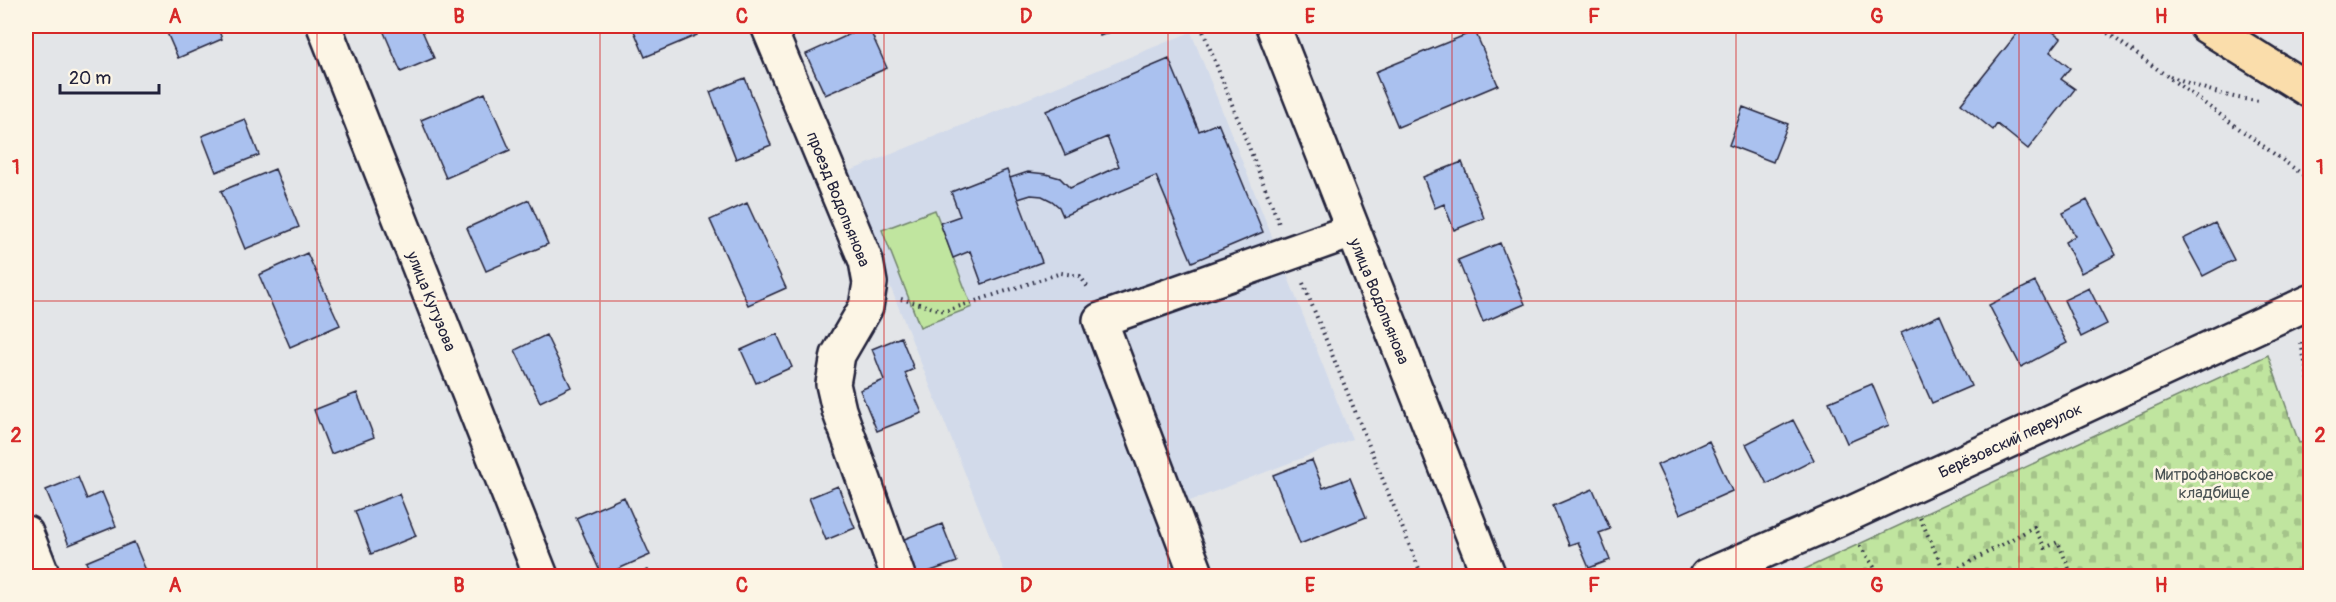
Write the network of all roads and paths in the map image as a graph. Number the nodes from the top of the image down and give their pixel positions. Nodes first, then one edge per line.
1 (324, 26) edge
2 (768, 26) edge
3 (1201, 26) edge
4 (1273, 26) edge
5 (2098, 26) edge
6 (2206, 26) edge
7 (2310, 39) edge
8 (2303, 52) dead end
9 (2165, 74) junction
10 (2310, 91) edge
11 (2264, 102) dead end
12 (2310, 180) edge
13 (1352, 231) junction
14 (1291, 254) junction
15 (2302, 306) edge
16 (866, 307) junction
17 (1100, 320) junction
18 (2310, 386) edge
19 (1907, 488) junction
20 (26, 532) edge
21 (43, 576) edge
22 (541, 576) edge
23 (898, 576) edge
24 (1197, 576) edge
25 (1422, 576) edge
26 (1490, 576) edge
27 (1707, 576) edge
28 (2072, 576) edge

1 - 22 street, улица Кутузова
2 - 16 street, проезд Водопьянова
3 - 14 path
4 - 13 street, улица Водопьянова
5 - 9 path
6 - 10 main road
7 - 8 path
9 - 11 path
9 - 12 path
13 - 14 street
13 - 26 street, улица Водопьянова
14 - 17 street
14 - 25 path
15 - 18 path
15 - 19 street, Берёзовский переулок
16 - 17 path
16 - 23 street, проезд Водопьянова
17 - 24 street
19 - 27 street, Берёзовский переулок
19 - 28 path
20 - 21 street

